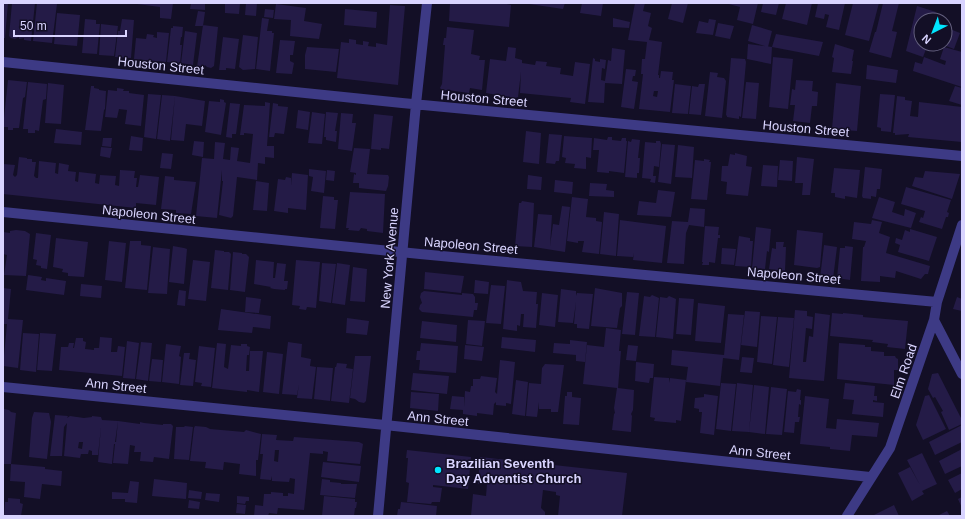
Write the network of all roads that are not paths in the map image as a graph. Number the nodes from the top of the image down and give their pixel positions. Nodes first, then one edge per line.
1 (426, 3) edge
2 (3, 62) edge
3 (416, 104) junction
4 (962, 156) edge
5 (3, 212) edge
6 (962, 225) edge
7 (402, 252) junction
8 (938, 302) junction
9 (934, 320) junction
10 (962, 374) edge
11 (3, 387) edge
12 (385, 425) junction
13 (870, 477) junction
14 (378, 516) edge
15 (848, 516) edge

1 - 3 street, New York Avenue
2 - 3 street, Houston Street
3 - 4 street, Houston Street
3 - 7 street, New York Avenue
5 - 7 street, Napoleon Street
6 - 8 street, Elm Road
7 - 8 street, Napoleon Street
7 - 12 street, New York Avenue
8 - 9 street, Elm Road
9 - 10 street
9 - 13 street, Elm Road
11 - 12 street, Ann Street
12 - 13 street, Ann Street
12 - 14 street, New York Avenue
13 - 15 street, Elm Road

